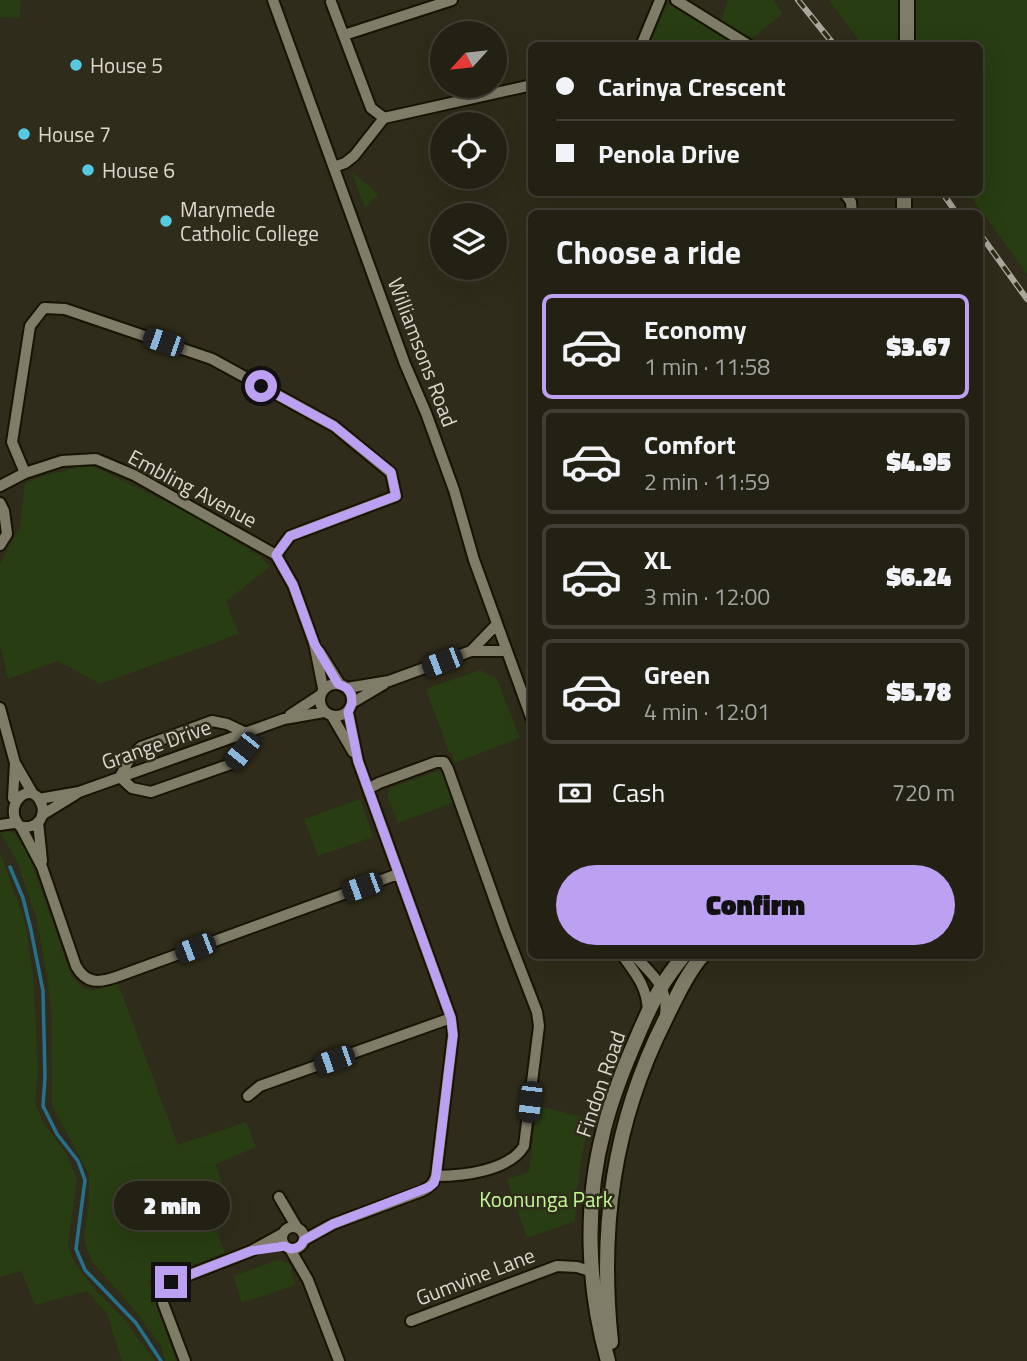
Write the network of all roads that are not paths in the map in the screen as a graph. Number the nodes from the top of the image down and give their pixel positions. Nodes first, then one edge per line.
1 (273, 0) edge
2 (452, 0) edge
3 (660, 0) edge
4 (676, 0) edge
5 (907, 0) edge
6 (331, 2) edge
7 (344, 35) junction
8 (643, 42) edge
9 (744, 42) edge
10 (907, 42) edge
11 (528, 86) edge
12 (384, 118) junction
13 (334, 167) junction
14 (24, 473) junction
15 (0, 486) edge
16 (0, 503) edge
17 (0, 545) edge
18 (276, 555) junction
19 (497, 624) junction
20 (314, 643) junction
21 (471, 651) junction
22 (507, 651) junction
23 (389, 681) junction
24 (343, 686) junction
25 (321, 692) junction
26 (350, 707) junction
27 (0, 708) edge
28 (528, 709) edge
29 (328, 714) junction
30 (284, 719) junction
31 (246, 733) junction
32 (358, 761) junction
33 (15, 763) junction
34 (120, 777) junction
35 (368, 789) junction
36 (79, 792) junction
37 (36, 796) junction
38 (7, 805) edge
39 (40, 819) junction
40 (0, 825) edge
41 (18, 825) junction
42 (42, 867) junction
43 (398, 874) junction
44 (625, 959) edge
45 (638, 959) edge
46 (681, 959) edge
47 (700, 959) edge
48 (685, 978) junction
49 (642, 984) junction
50 (661, 988) junction
51 (648, 1014) junction
52 (451, 1018) junction
53 (664, 1021) junction
54 (248, 1096) dead end
55 (436, 1176) junction
56 (293, 1237) junction
57 (593, 1272) junction
58 (411, 1321) dead end
59 (185, 1361) edge
60 (339, 1361) edge
61 (608, 1361) edge
62 (615, 1361) edge

1 - 13 street, Williamsons Road
2 - 7 street
3 - 8 street
4 - 9 street
5 - 10 street
6 - 7 street
7 - 12 street
11 - 12 street
12 - 13 street
13 - 19 street, Williamsons Road
14 - 15 street, Embling Avenue
14 - 18 street, Embling Avenue
14 - 18 street
16 - 17 street
18 - 20 street
19 - 21 street
19 - 22 street, Williamsons Road
20 - 24 street
20 - 25 street
21 - 22 street
21 - 23 street
22 - 28 street, Williamsons Road
23 - 24 street
23 - 26 street
24 - 25 street
24 - 26 street
25 - 29 street
25 - 30 street, Grange Drive
26 - 29 street
26 - 32 street
27 - 33 street
29 - 30 street, Grange Drive
29 - 32 street
30 - 31 street, Grange Drive
31 - 34 street, Grange Drive
31 - 34 street
31 - 34 street
32 - 35 street
33 - 37 street
33 - 38 street
34 - 36 street, Grange Drive
35 - 43 street
35 - 55 street
36 - 37 street, Grange Drive
36 - 39 street, Grange Drive
37 - 38 street
37 - 39 street
38 - 41 street
39 - 41 street
39 - 42 street
40 - 41 street
41 - 42 street
42 - 43 street
43 - 52 street
44 - 49 street
45 - 50 street
46 - 50 street, Findon Road
47 - 48 street, Findon Road
48 - 50 street
48 - 53 street, Findon Road
49 - 50 street
49 - 51 street
50 - 51 street, Findon Road
50 - 53 street
51 - 57 street, Findon Road
52 - 54 street
52 - 55 street
53 - 62 street, Findon Road
55 - 56 street
56 - 59 street
56 - 60 street
57 - 58 street, Gumvine Lane
57 - 61 street, Findon Road

